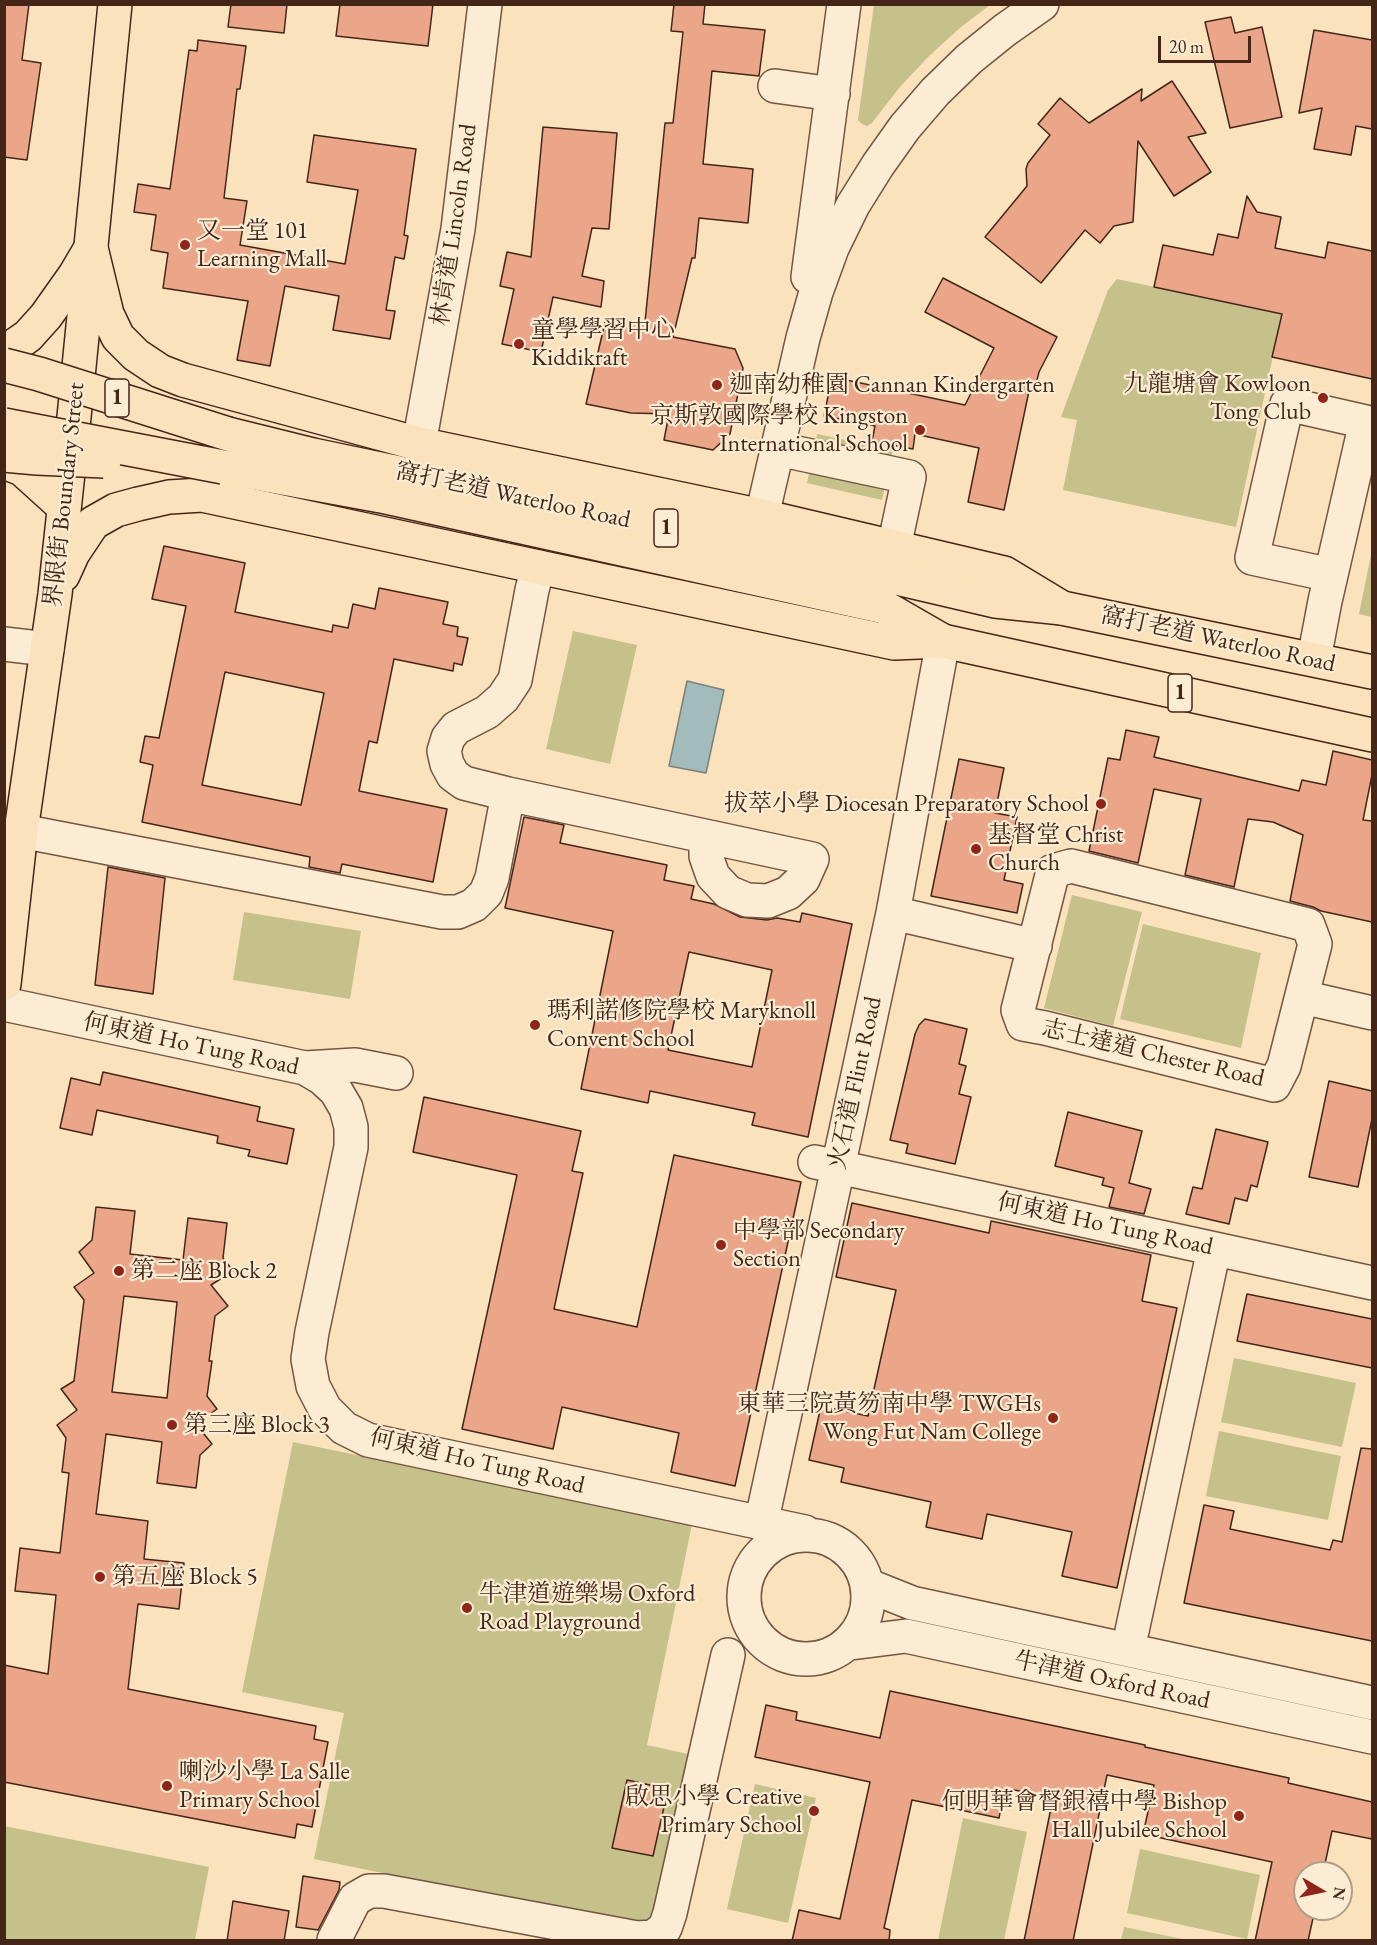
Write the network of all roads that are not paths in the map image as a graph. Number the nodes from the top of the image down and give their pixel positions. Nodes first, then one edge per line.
1 (115, 4) edge
2 (485, 4) edge
3 (844, 4) edge
4 (1042, 4) edge
5 (775, 86) dead end
6 (832, 94) junction
7 (825, 151) junction
8 (878, 165) junction
9 (91, 248) junction
10 (803, 338) junction
11 (4, 353) edge
12 (4, 365) edge
13 (217, 390) junction
14 (4, 425) edge
15 (419, 444) junction
16 (778, 449) junction
17 (4, 454) edge
18 (4, 462) edge
19 (223, 466) junction
20 (202, 495) junction
21 (64, 507) junction
22 (762, 516) junction
23 (538, 567) junction
24 (1331, 575) junction
25 (890, 577) junction
26 (55, 594) junction
27 (943, 641) junction
28 (4, 644) edge
29 (47, 649) junction
30 (1314, 659) junction
31 (1372, 672) edge
32 (1372, 735) edge
33 (508, 794) junction
34 (21, 831) junction
35 (706, 837) dead end
36 (893, 913) junction
37 (1035, 946) junction
38 (4, 984) edge
39 (1302, 997) junction
40 (4, 1004) edge
41 (1372, 1014) edge
42 (305, 1068) junction
43 (396, 1073) dead end
44 (827, 1165) junction
45 (1214, 1249) junction
46 (1372, 1283) edge
47 (761, 1524) junction
48 (805, 1532) junction
49 (867, 1585) junction
50 (1132, 1631) dead end
51 (851, 1642) junction
52 (728, 1655) dead end
53 (1372, 1703) edge
54 (1372, 1737) edge
55 (333, 1941) edge

1 - 9 main road, 界限街 Boundary Street
2 - 15 street, 林肯道 Lincoln Road
3 - 6 street
4 - 8 street
5 - 6 street
6 - 7 street
7 - 8 street
7 - 10 street
8 - 10 street
9 - 11 main road
9 - 13 main road, 窩打老道 Waterloo Road
9 - 21 main road, 界限街 Boundary Street
10 - 16 street
12 - 25 main road, 窩打老道 Waterloo Road / 1, bridge
13 - 15 main road, 窩打老道 Waterloo Road
13 - 20 main road
14 - 19 main road, bridge
15 - 22 main road, 窩打老道 Waterloo Road
16 - 22 street
16 - 25 street
17 - 19 main road, 窩打老道 Waterloo Road / 1, bridge
18 - 21 main road
19 - 25 main road, 窩打老道 Waterloo Road / 1
20 - 23 main road, 窩打老道 Waterloo Road
20 - 26 main road, 窩打老道 Waterloo Road
21 - 26 main road, 界限街 Boundary Street
22 - 25 main road, 窩打老道 Waterloo Road
23 - 27 main road, 窩打老道 Waterloo Road
23 - 33 street
24 - 24 street
24 - 30 street
25 - 27 main road, 窩打老道 Waterloo Road / 1
25 - 30 main road, 窩打老道 Waterloo Road / 1
26 - 29 main road, 界限街 Boundary Street
27 - 32 main road, 窩打老道 Waterloo Road / 1
27 - 36 street, 火石道 Flint Road
28 - 29 street
29 - 34 main road, 界限街 Boundary Street
30 - 31 main road, 窩打老道 Waterloo Road / 1
33 - 34 street
33 - 35 street
34 - 38 main road, 界限街 Boundary Street
36 - 37 street
36 - 44 street, 火石道 Flint Road
37 - 39 street, 志士達道 Chester Road
37 - 39 street, 志士達道 Chester Road
39 - 41 street
40 - 42 street, 何東道 Ho Tung Road
42 - 43 street
42 - 47 street, 何東道 Ho Tung Road
44 - 45 street, 何東道 Ho Tung Road
44 - 47 street, 火石道 Flint Road
45 - 46 street, 何東道 Ho Tung Road
45 - 50 street
47 - 48 street, 何東道 Ho Tung Road
48 - 49 street
48 - 51 street
49 - 51 street
49 - 53 street, 牛津道 Oxford Road
51 - 54 street, 牛津道 Oxford Road
52 - 55 street

